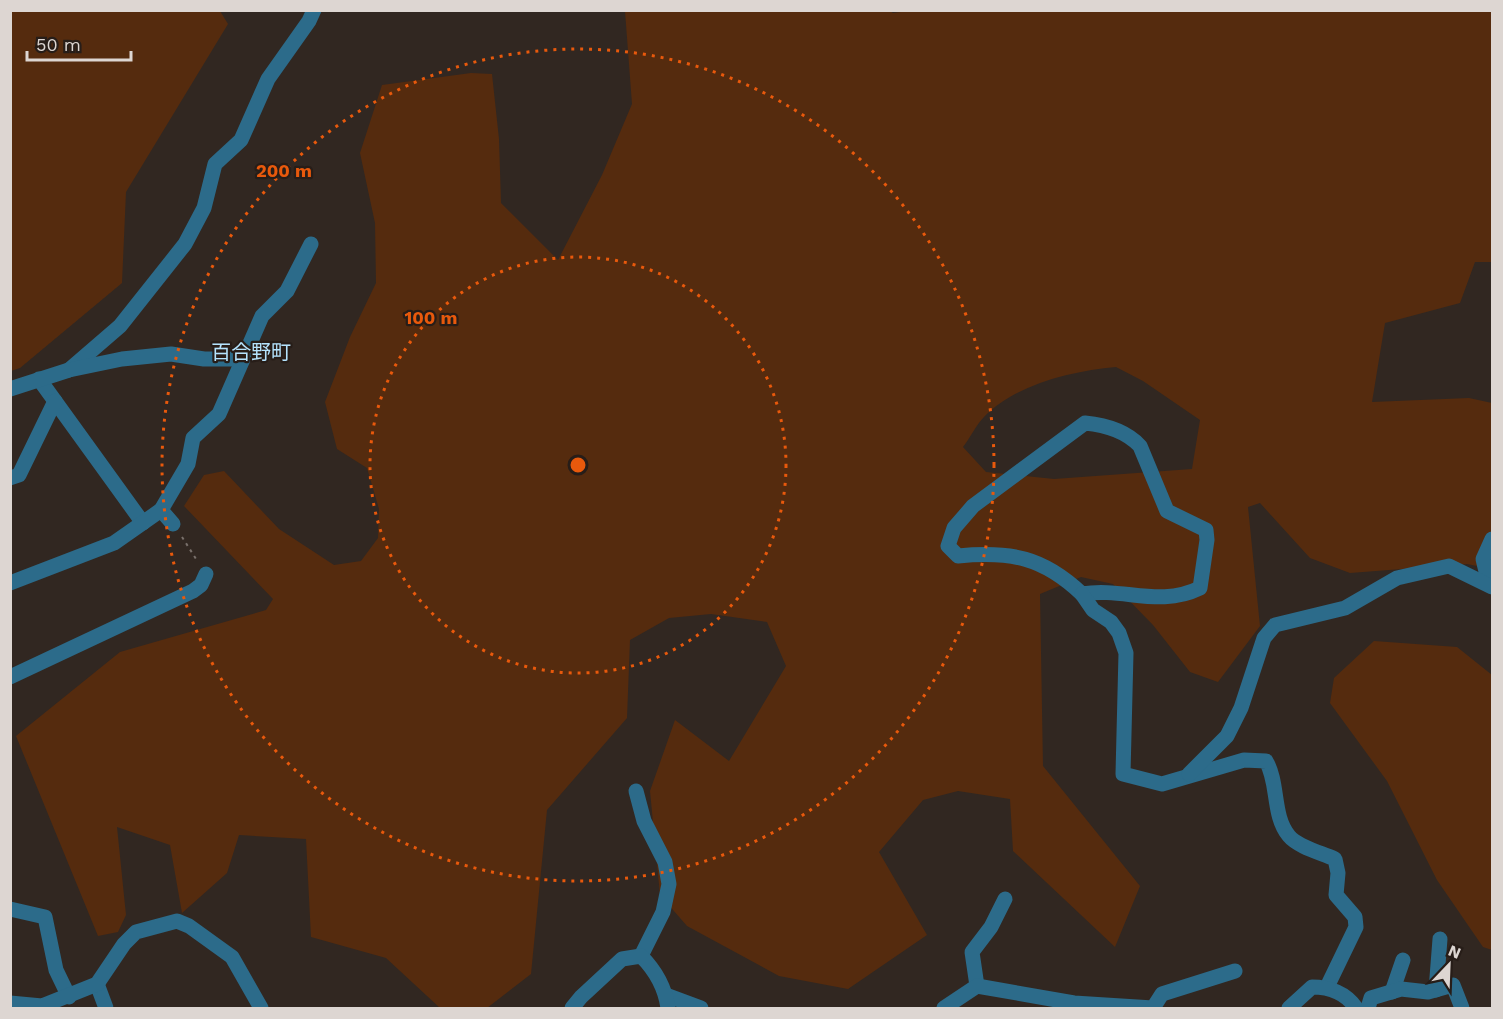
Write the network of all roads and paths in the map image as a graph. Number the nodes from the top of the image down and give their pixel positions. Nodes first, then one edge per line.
1 (314, 10) edge
2 (311, 244) dead end
3 (241, 359) junction
4 (69, 370) junction
5 (39, 379) junction
6 (10, 389) edge
7 (55, 400) junction
8 (10, 478) edge
9 (161, 510) junction
10 (142, 523) junction
11 (173, 524) joint
12 (1492, 539) edge
13 (206, 574) joint
14 (10, 583) edge
15 (1491, 586) edge
16 (1082, 594) junction
17 (10, 677) edge
18 (1187, 776) junction
19 (636, 791) dead end
20 (1005, 899) dead end
21 (10, 909) edge
22 (1440, 939) dead end
23 (641, 956) junction
24 (1403, 960) dead end
25 (1235, 971) dead end
26 (97, 984) junction
27 (977, 986) junction
28 (1327, 987) junction
29 (1436, 990) junction
30 (1392, 992) junction
31 (69, 997) junction
32 (667, 1002) edge
33 (10, 1003) edge
34 (1051, 1004) edge
35 (106, 1008) edge
36 (256, 1008) edge
37 (572, 1008) edge
38 (701, 1008) edge
39 (944, 1008) edge
40 (1153, 1008) edge
41 (1289, 1008) edge
42 (1356, 1008) edge
43 (1368, 1008) edge
44 (1462, 1008) edge

1 - 4 street
2 - 3 street
3 - 4 street
3 - 9 street
4 - 5 street
5 - 6 street
5 - 7 street
7 - 8 street
7 - 10 street
9 - 10 street
9 - 11 street
10 - 14 street
11 - 13 path
12 - 15 street
13 - 17 street
15 - 18 street
16 - 16 street
16 - 18 street
18 - 28 street
19 - 23 street
20 - 27 street
21 - 31 street
22 - 29 street
23 - 32 street
23 - 37 street
24 - 30 street
25 - 40 street
26 - 31 street
26 - 35 street
26 - 36 street
27 - 34 street
27 - 39 street
28 - 41 street
28 - 42 street
29 - 30 street
29 - 44 street
30 - 43 street
31 - 33 street
32 - 38 street
34 - 40 street

